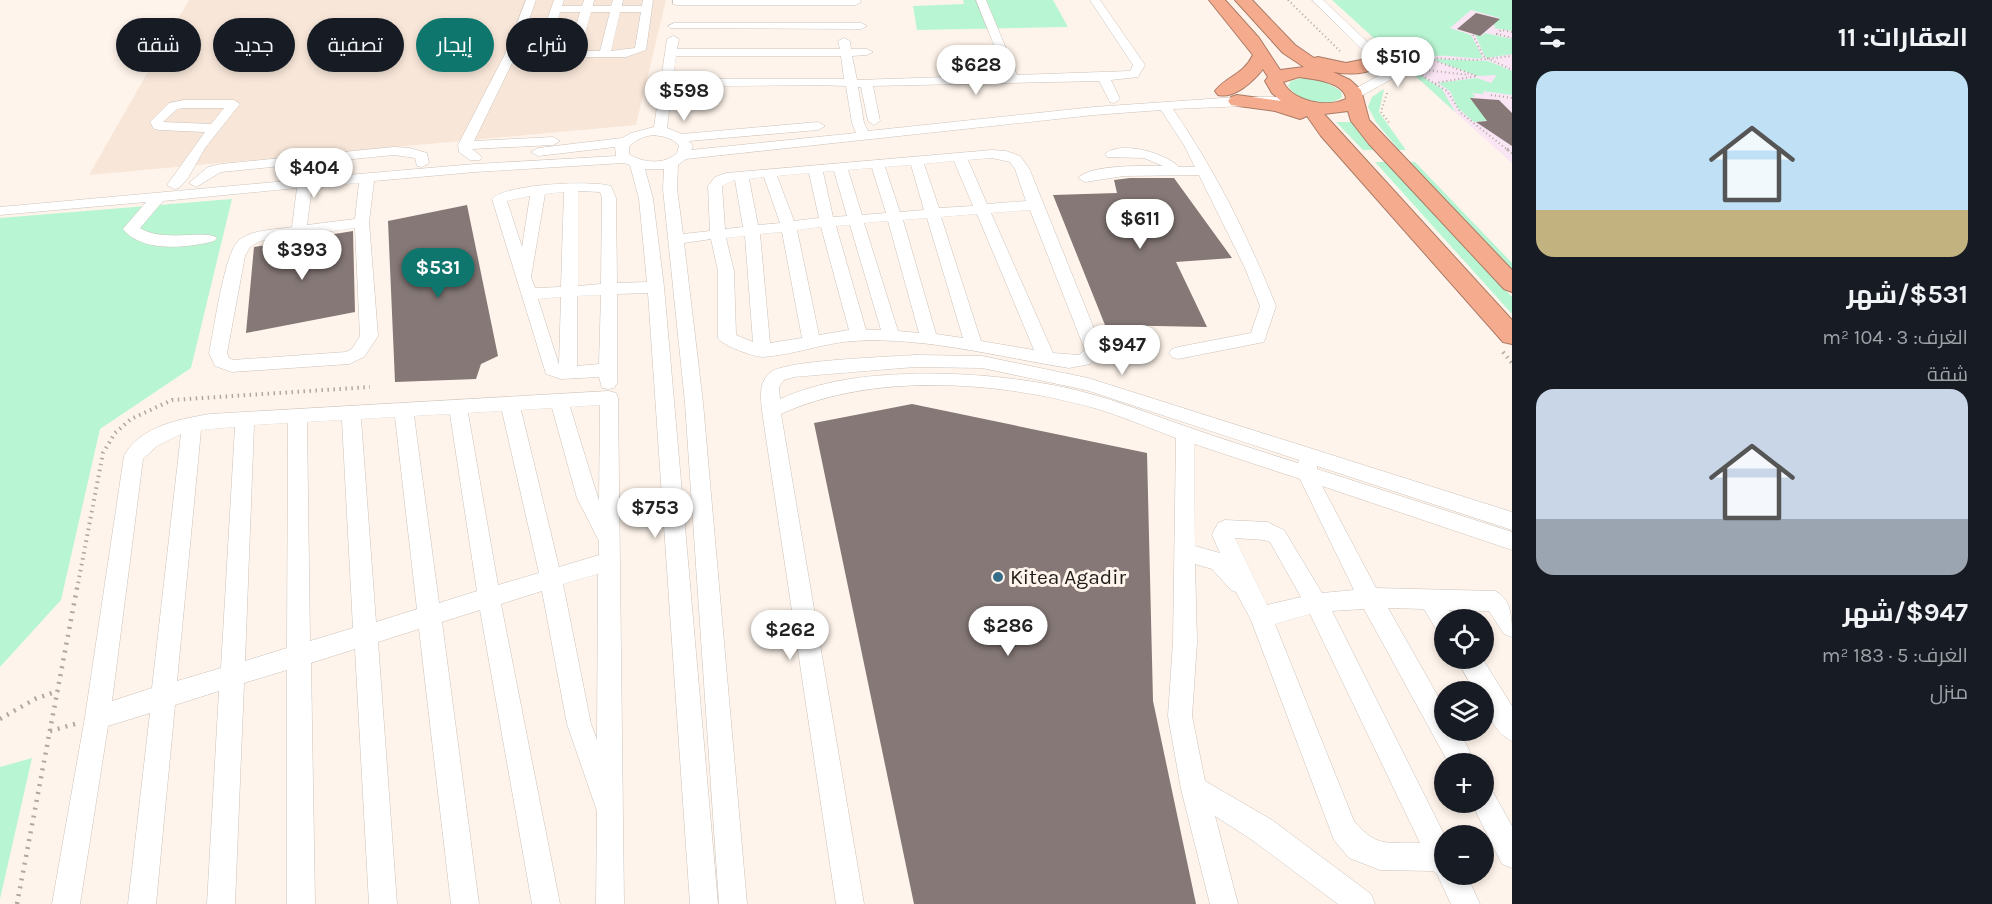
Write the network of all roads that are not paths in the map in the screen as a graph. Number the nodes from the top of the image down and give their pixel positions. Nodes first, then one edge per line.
1 (520, 0) edge
2 (531, 0) edge
3 (759, 0) edge
4 (784, 0) edge
5 (811, 0) edge
6 (836, 0) edge
7 (981, 0) edge
8 (1095, 0) edge
9 (1217, 0) edge
10 (1243, 0) edge
11 (1317, 0) edge
12 (677, 1) edge
13 (704, 1) edge
14 (734, 1) edge
15 (855, 1) edge
16 (558, 4) edge
17 (587, 4) edge
18 (617, 4) edge
19 (647, 5) edge
20 (524, 18) edge
21 (674, 26) junction
22 (841, 26) junction
23 (729, 39) junction
24 (1289, 49) junction
25 (588, 52) edge
26 (605, 52) junction
27 (671, 53) junction
28 (758, 53) junction
29 (786, 53) junction
30 (815, 53) junction
31 (846, 53) junction
32 (699, 54) junction
33 (1262, 55) junction
34 (1379, 57) junction
35 (865, 60) junction
36 (506, 63) edge
37 (1103, 77) junction
38 (1013, 79) junction
39 (1335, 80) junction
40 (726, 82) junction
41 (1276, 82) junction
42 (668, 83) junction
43 (1231, 96) junction
44 (1355, 98) junction
45 (1114, 99) junction
46 (1301, 103) junction
47 (1166, 107) junction
48 (473, 119) junction
49 (874, 122) junction
50 (629, 125) dead end
51 (213, 128) junction
52 (861, 128) junction
53 (1325, 128) junction
54 (660, 132) junction
55 (680, 138) junction
56 (624, 142) junction
57 (465, 145) junction
58 (1112, 154) dead end
59 (959, 156) junction
60 (474, 158) junction
61 (677, 159) junction
62 (916, 159) junction
63 (449, 160) junction
64 (632, 162) junction
65 (422, 163) junction
66 (877, 163) junction
67 (840, 168) junction
68 (815, 170) junction
69 (1171, 171) junction
70 (1203, 171) junction
71 (769, 173) junction
72 (741, 175) junction
73 (367, 178) junction
74 (1085, 178) dead end
75 (305, 179) junction
76 (196, 183) junction
77 (174, 185) junction
78 (571, 188) junction
79 (538, 192) junction
80 (159, 196) junction
81 (0, 200) edge
82 (1035, 205) junction
83 (984, 209) junction
84 (0, 211) edge
85 (934, 214) junction
86 (895, 218) junction
87 (857, 221) junction
88 (362, 222) junction
89 (827, 222) junction
90 (789, 227) junction
91 (299, 231) junction
92 (752, 232) junction
93 (718, 236) junction
94 (209, 238) dead end
95 (675, 239) junction
96 (1512, 284) edge
97 (527, 287) junction
98 (656, 287) junction
99 (609, 289) junction
100 (570, 292) junction
101 (859, 336) junction
102 (891, 336) junction
103 (1512, 336) edge
104 (929, 339) junction
105 (812, 343) junction
106 (974, 346) junction
107 (762, 351) junction
108 (1178, 353) dead end
109 (1047, 359) junction
110 (608, 370) junction
111 (568, 372) junction
112 (609, 398) junction
113 (559, 400) junction
114 (510, 404) junction
115 (458, 408) junction
116 (404, 411) junction
117 (771, 411) junction
118 (351, 414) junction
119 (297, 415) junction
120 (245, 420) junction
121 (192, 424) junction
122 (1186, 435) junction
123 (1307, 464) junction
124 (1512, 521) edge
125 (1512, 541) edge
126 (609, 551) junction
127 (1184, 552) junction
128 (551, 579) junction
129 (1247, 591) junction
130 (489, 598) junction
131 (1371, 598) junction
132 (1430, 599) junction
133 (1316, 603) junction
134 (1436, 609) edge
135 (430, 616) junction
136 (1261, 617) junction
137 (1512, 627) edge
138 (365, 636) junction
139 (300, 656) junction
140 (1475, 669) edge
141 (234, 676) junction
142 (164, 697) junction
143 (1434, 710) edge
144 (97, 717) junction
145 (1512, 729) edge
146 (1194, 789) junction
147 (1490, 813) edge
148 (610, 817) junction
149 (1434, 840) edge
150 (1512, 854) edge
151 (1434, 863) edge
152 (1456, 885) edge
153 (66, 904) edge
154 (142, 904) edge
155 (221, 904) edge
156 (301, 904) edge
157 (382, 904) edge
158 (465, 904) edge
159 (546, 904) edge
160 (610, 904) edge
161 (704, 904) edge
162 (733, 904) edge
163 (850, 904) edge
164 (1224, 904) edge
165 (1361, 904) edge
166 (1466, 904) edge

1 - 48 street
2 - 20 street
3 - 4 street
3 - 14 street
3 - 28 street
4 - 5 street
4 - 29 street
5 - 6 street
5 - 30 street
6 - 15 street
6 - 22 street
7 - 38 street
8 - 37 street
9 - 33 highway
10 - 24 highway
11 - 34 street
12 - 13 street
12 - 21 street
13 - 14 street
13 - 32 street
14 - 23 street
15 - 35 street
16 - 17 street
17 - 18 street
18 - 19 street
18 - 26 street
19 - 26 street
21 - 27 street
21 - 32 street
22 - 30 street
22 - 31 street
22 - 35 street
23 - 28 street
23 - 28 street
23 - 32 street
23 - 32 street
23 - 40 street
24 - 34 highway
24 - 39 highway
25 - 26 street
27 - 32 street
27 - 42 street
28 - 29 street
28 - 29 street
28 - 29 street
28 - 40 street
29 - 30 street
29 - 30 street
29 - 30 street
30 - 31 street
30 - 35 street
31 - 35 street
31 - 35 street
32 - 40 street
32 - 42 street
33 - 41 highway
33 - 43 highway
34 - 39 street
34 - 44 street
35 - 38 street
35 - 49 street
35 - 52 street
36 - 48 street
37 - 38 street
37 - 45 street
39 - 41 highway
39 - 44 highway
41 - 43 street
41 - 46 highway
42 - 54 street
43 - 45 street
43 - 46 street
43 - 47 street
43 - 53 highway
44 - 46 highway
44 - 96 highway
45 - 49 street
46 - 53 highway
47 - 52 street
47 - 70 street
48 - 57 street
48 - 63 street
49 - 52 street
50 - 57 street
51 - 51 street
51 - 77 street
52 - 55 street
52 - 61 street
53 - 103 highway
54 - 55 street
54 - 56 street
55 - 61 street
56 - 60 street
56 - 64 street
57 - 60 street
58 - 69 street
59 - 62 street
59 - 82 street
59 - 83 street
60 - 63 street
61 - 64 street
61 - 95 street
62 - 66 street
62 - 85 street
63 - 65 street
64 - 73 street
64 - 98 street
65 - 75 street
65 - 76 street
66 - 67 street
66 - 86 street
67 - 68 street
67 - 87 street
68 - 71 street
68 - 89 street
69 - 70 street
69 - 74 street
70 - 108 street
71 - 72 street
71 - 90 street
72 - 92 street
72 - 93 street
73 - 75 street
73 - 88 street
75 - 76 street
75 - 80 street
75 - 91 street
76 - 77 street
77 - 81 street
78 - 79 street
78 - 99 street
78 - 100 street
79 - 97 street
79 - 97 street
80 - 84 street
80 - 94 street
82 - 83 street
82 - 109 street
83 - 85 street
83 - 109 street
85 - 86 street
85 - 106 street
86 - 87 street
86 - 104 street
87 - 89 street
87 - 102 street
88 - 91 street
88 - 91 street
89 - 90 street
89 - 101 street
90 - 92 street
90 - 105 street
92 - 93 street
92 - 107 street
93 - 95 street
93 - 107 street
95 - 162 street
97 - 100 street
97 - 111 street
98 - 99 street
98 - 161 street
99 - 100 street
99 - 110 street
100 - 111 street
101 - 102 street
101 - 105 street
102 - 104 street
104 - 106 street
105 - 107 street
106 - 109 street
110 - 111 street
110 - 112 street
112 - 113 street
112 - 126 street
113 - 114 street
113 - 126 street
114 - 115 street
114 - 128 street
115 - 116 street
115 - 130 street
116 - 118 street
116 - 135 street
117 - 122 street
117 - 123 street
117 - 163 street
118 - 119 street
118 - 138 street
119 - 120 street
119 - 139 street
120 - 121 street
120 - 141 street
121 - 142 street
121 - 144 street
122 - 123 street
122 - 127 street
123 - 124 street
123 - 125 street
123 - 131 street
126 - 128 street
126 - 148 street
127 - 129 street
127 - 146 street
128 - 130 street
128 - 148 street
129 - 133 street
129 - 136 street
130 - 135 street
130 - 159 street
131 - 132 street
131 - 133 street
131 - 143 street
132 - 134 street
132 - 137 street
133 - 136 street
133 - 149 street
135 - 138 street
135 - 158 street
136 - 151 street
138 - 139 street
138 - 157 street
139 - 141 street
139 - 156 street
140 - 145 street
141 - 142 street
141 - 155 street
142 - 144 street
142 - 154 street
144 - 153 street
146 - 164 street
146 - 165 street
147 - 150 street
148 - 160 street
152 - 166 street

